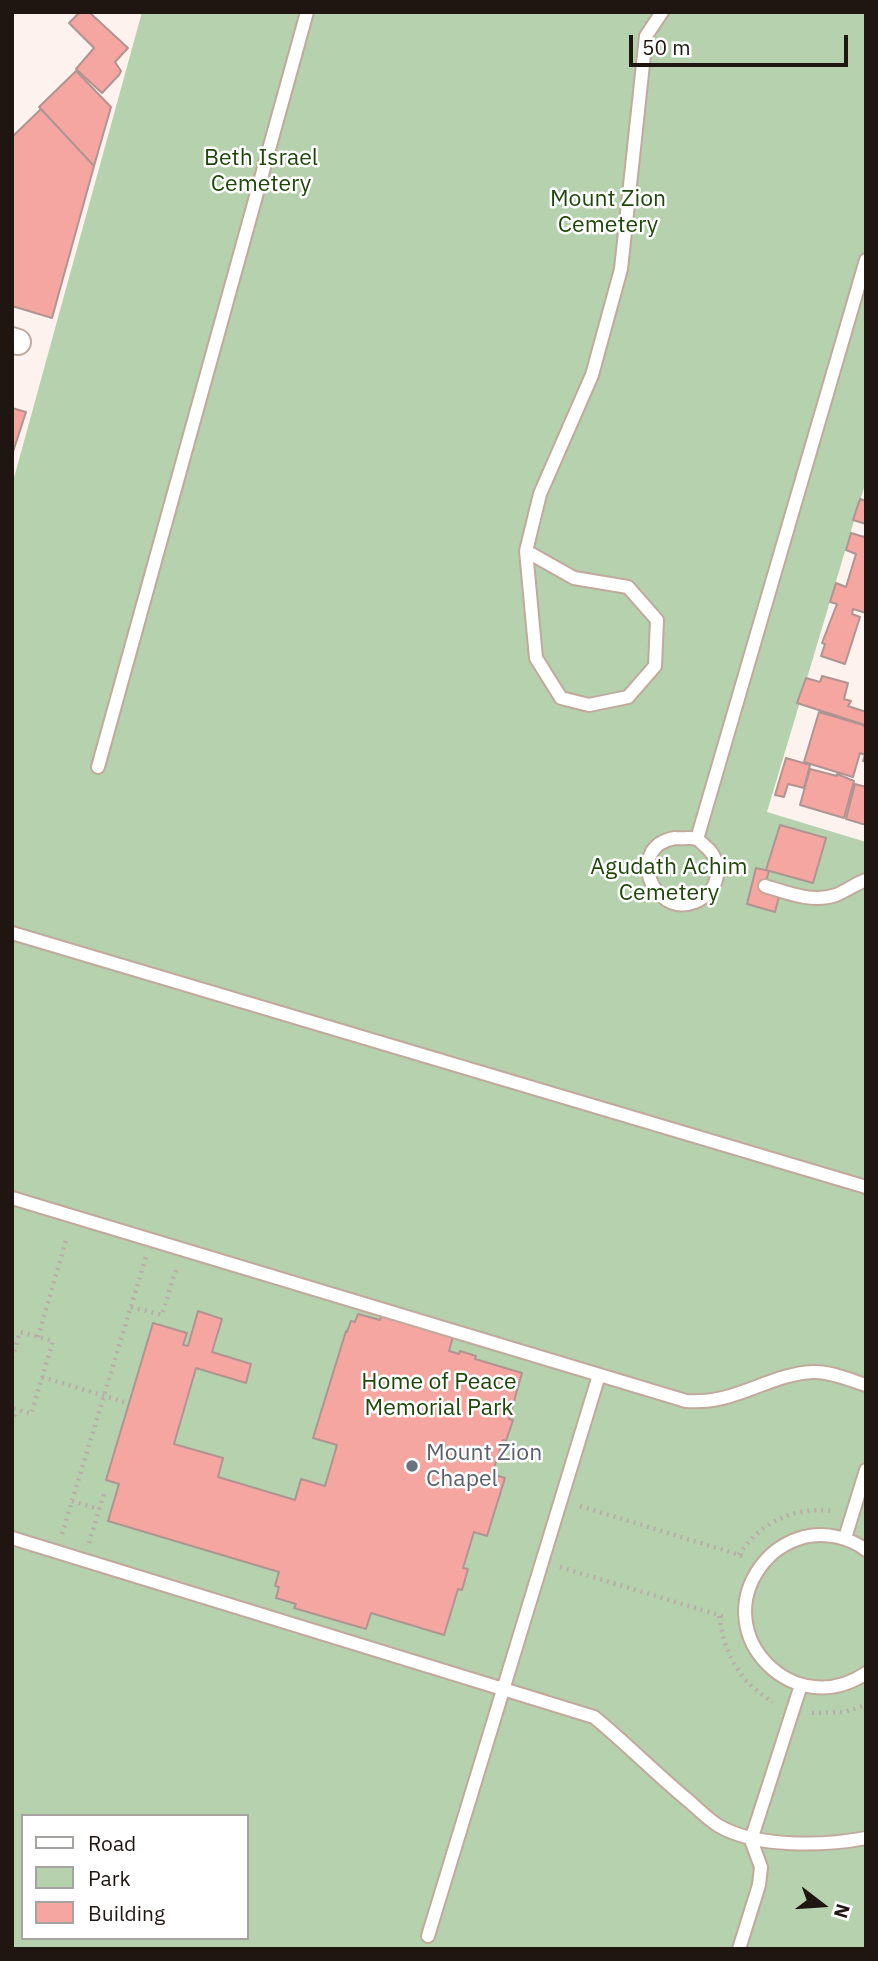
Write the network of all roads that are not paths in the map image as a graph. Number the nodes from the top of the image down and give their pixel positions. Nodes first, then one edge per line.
1 (307, 12) edge
2 (662, 12) edge
3 (866, 260) edge
4 (526, 551) junction
5 (98, 767) dead end
6 (697, 839) junction
7 (866, 880) edge
8 (765, 886) dead end
9 (12, 933) edge
10 (865, 1189) edge
11 (12, 1198) edge
12 (599, 1375) junction
13 (866, 1385) edge
14 (866, 1470) edge
15 (12, 1538) edge
16 (845, 1538) junction
17 (866, 1550) edge
18 (866, 1673) edge
19 (801, 1685) junction
20 (505, 1688) junction
21 (866, 1838) edge
22 (751, 1840) junction
23 (428, 1936) dead end
24 (739, 1949) edge

1 - 5 lane
2 - 4 lane
3 - 6 lane
4 - 4 lane
6 - 6 lane
7 - 8 lane
9 - 10 lane
11 - 12 lane
12 - 13 lane
12 - 20 lane
14 - 16 lane
15 - 20 lane
16 - 17 lane
16 - 19 lane
18 - 19 lane
19 - 22 lane
20 - 22 lane
20 - 23 lane
21 - 22 lane
22 - 24 lane

